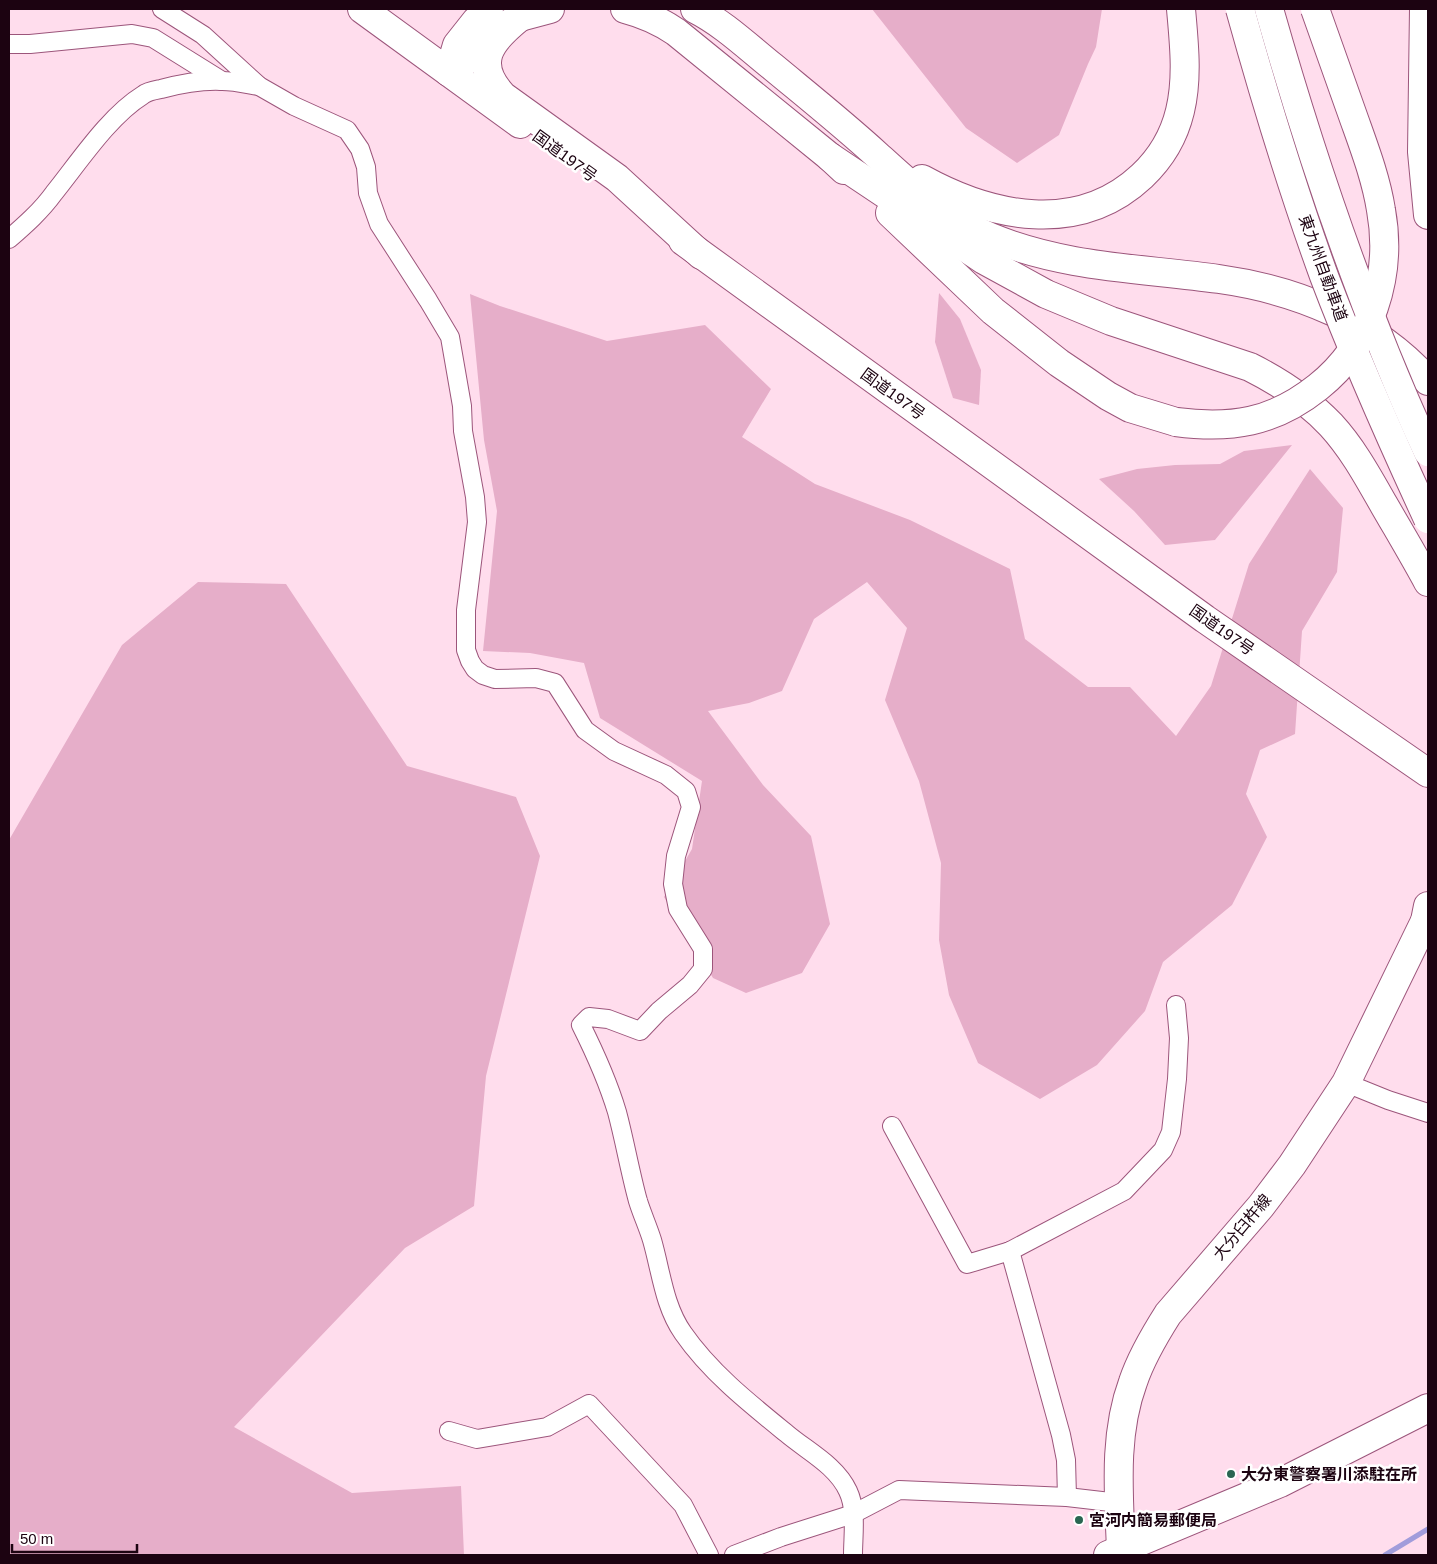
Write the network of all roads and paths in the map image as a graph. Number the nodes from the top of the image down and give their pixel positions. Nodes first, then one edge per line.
1 (162, 9) edge
2 (362, 9) edge
3 (490, 9) edge
4 (550, 9) edge
5 (625, 9) edge
6 (695, 9) edge
7 (706, 9) edge
8 (1181, 9) edge
9 (1240, 9) edge
10 (1269, 9) edge
11 (1315, 9) edge
12 (1424, 9) edge
13 (520, 17) junction
14 (727, 30) junction
15 (9, 44) edge
16 (449, 72) junction
17 (222, 81) junction
18 (259, 86) junction
19 (852, 132) junction
20 (830, 157) junction
21 (1428, 215) edge
22 (9, 239) edge
23 (702, 255) junction
24 (1423, 376) edge
25 (1428, 452) edge
26 (1428, 519) edge
27 (1428, 582) edge
28 (1428, 773) edge
29 (1427, 916) edge
30 (1176, 1005) dead end
31 (1346, 1083) junction
32 (1428, 1113) edge
33 (892, 1126) dead end
34 (1010, 1251) junction
35 (1428, 1408) edge
36 (448, 1431) dead end
37 (1067, 1497) junction
38 (1119, 1503) junction
39 (853, 1514) junction
40 (1117, 1554) edge
41 (709, 1555) edge
42 (734, 1555) edge
43 (853, 1555) edge

1 - 18 street
2 - 16 main road, 国道197号
3 - 16 main road
4 - 13 main road
5 - 20 main road
6 - 14 main road
7 - 14 main road
8 - 19 main road
9 - 26 main road, 東九州自動車道, bridge
10 - 25 main road, 東九州自動車道, bridge
11 - 20 main road, bridge
12 - 21 main road
13 - 16 main road
13 - 23 main road
14 - 19 main road
15 - 17 street
16 - 23 main road, 国道197号
17 - 18 street
17 - 22 street
18 - 39 street
19 - 24 main road
20 - 27 main road
23 - 28 main road, 国道197号
29 - 31 main road, 大分臼杵線
30 - 34 street
31 - 32 street
31 - 38 main road, 大分臼杵線
33 - 34 street
34 - 37 street
35 - 40 main road
36 - 41 street
37 - 38 street
37 - 39 street
38 - 40 main road, 大分臼杵線
39 - 42 street
39 - 43 street

